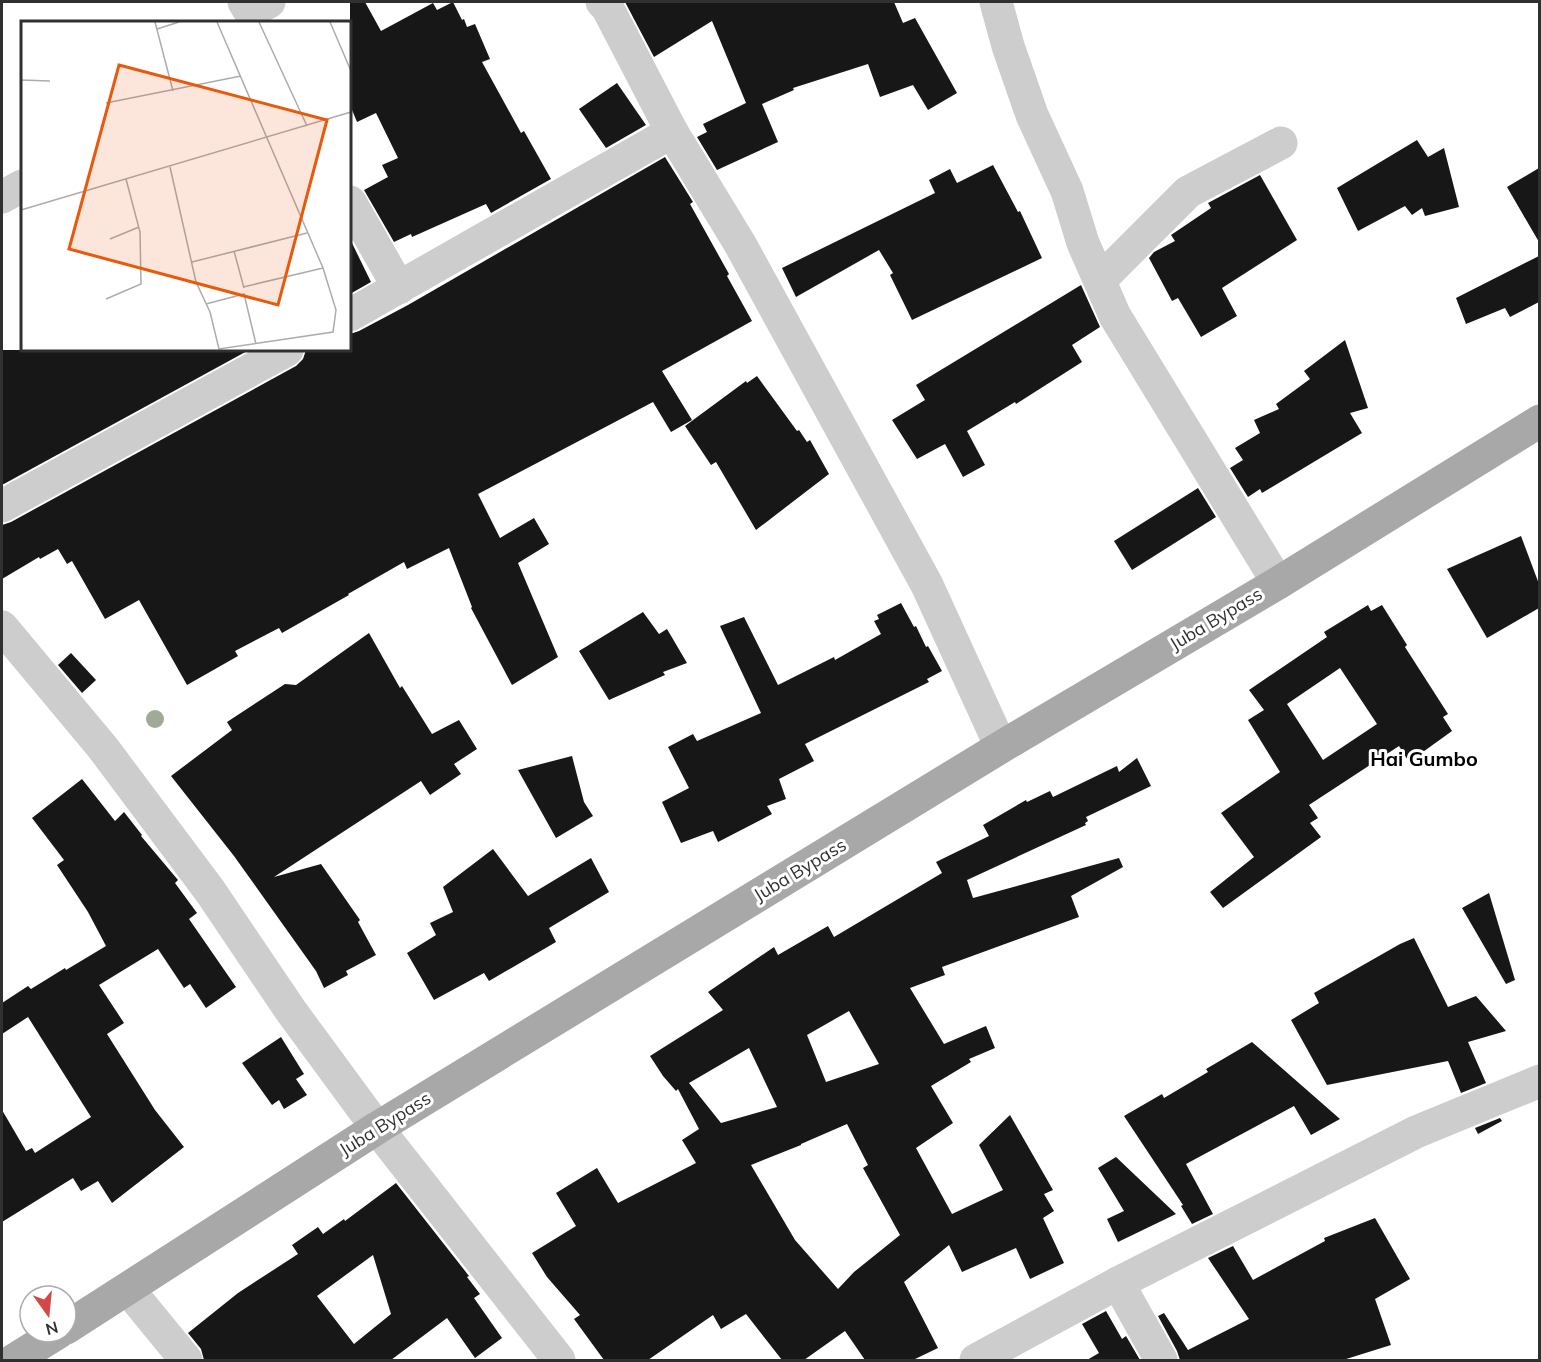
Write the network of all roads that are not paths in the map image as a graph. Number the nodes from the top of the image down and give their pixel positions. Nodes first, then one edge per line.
1 (602, 2) edge
2 (996, 2) edge
3 (672, 132) junction
4 (1281, 143) dead end
5 (21, 187) edge
6 (2, 197) edge
7 (351, 204) edge
8 (1100, 280) junction
9 (399, 288) junction
10 (351, 314) edge
11 (284, 351) edge
12 (1539, 421) edge
13 (2, 506) edge
14 (1278, 583) junction
15 (2, 627) edge
16 (1001, 747) junction
17 (1539, 1081) edge
18 (377, 1128) junction
19 (1118, 1283) junction
20 (128, 1289) junction
21 (78, 1320) edge
22 (40, 1344) edge
23 (14, 1360) edge
24 (186, 1360) edge
25 (560, 1360) edge
26 (976, 1360) edge
27 (1161, 1360) edge

1 - 3 street
2 - 8 street
3 - 9 street
3 - 16 street
4 - 8 street
5 - 6 street
7 - 9 street
8 - 14 street
9 - 10 street
11 - 13 street
12 - 14 main road, Juba Bypass
14 - 16 main road, Juba Bypass
15 - 18 street
16 - 18 main road, Juba Bypass
17 - 19 street
18 - 20 main road, Juba Bypass
18 - 25 street
19 - 26 street
19 - 27 street
20 - 21 main road, Juba Bypass
20 - 24 street
22 - 23 main road

